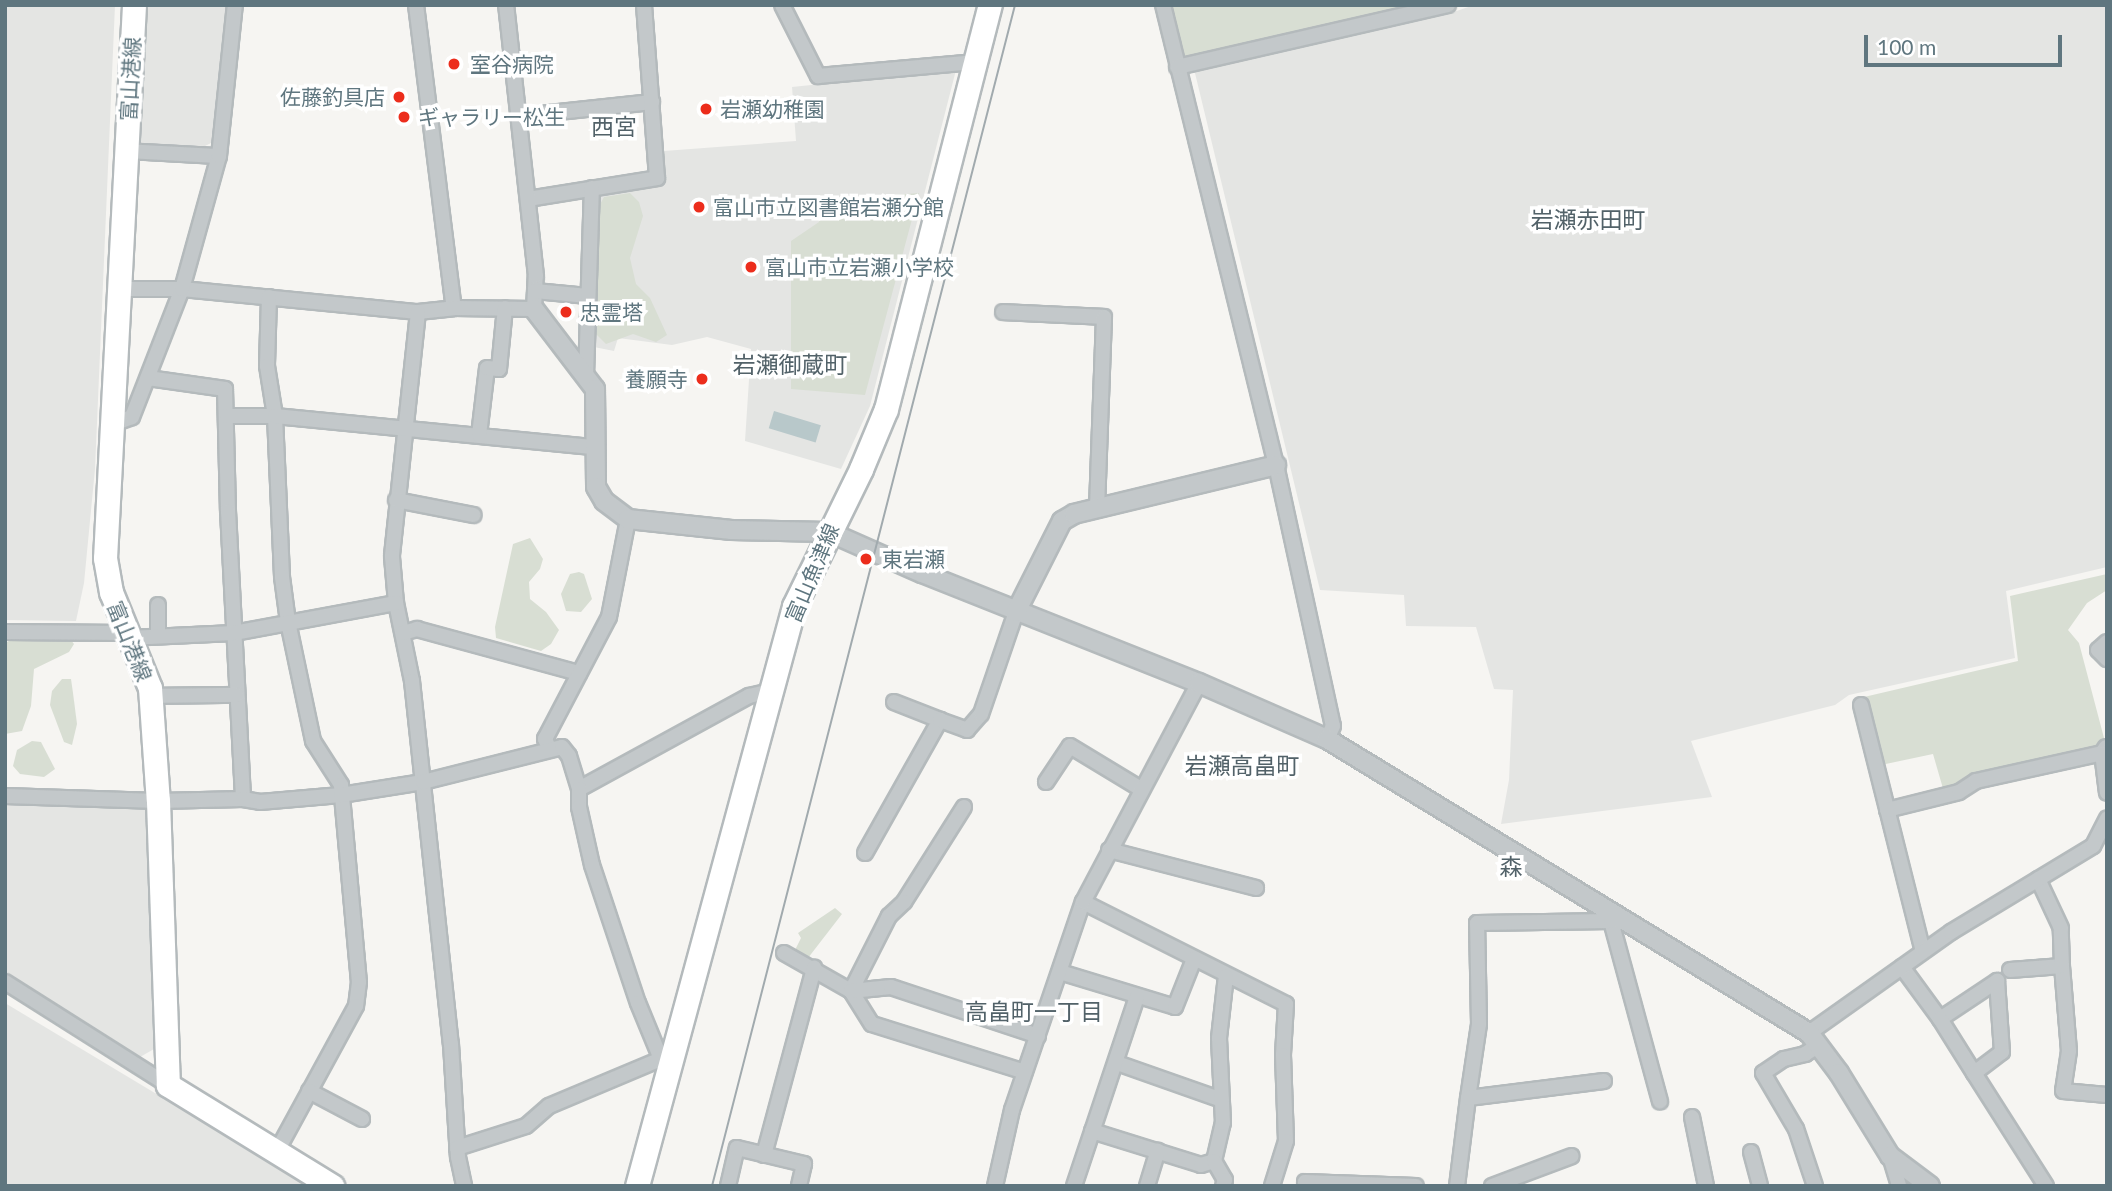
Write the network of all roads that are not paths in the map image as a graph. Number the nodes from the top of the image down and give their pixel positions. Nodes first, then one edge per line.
1 (134, 5) edge
2 (235, 5) edge
3 (416, 5) edge
4 (506, 5) edge
5 (643, 5) edge
6 (990, 5) edge
7 (1163, 5) edge
8 (1448, 5) edge
9 (783, 6) edge
10 (975, 62) junction
11 (1177, 67) junction
12 (652, 102) junction
13 (521, 116) junction
14 (126, 150) junction
15 (219, 156) junction
16 (592, 188) junction
17 (528, 199) junction
18 (120, 289) junction
19 (182, 289) junction
20 (269, 296) junction
21 (588, 296) junction
22 (534, 300) junction
23 (454, 308) junction
24 (505, 308) junction
25 (418, 312) junction
26 (1003, 312) dead end
27 (586, 376) junction
28 (148, 378) junction
29 (227, 416) junction
30 (275, 416) junction
31 (113, 424) junction
32 (405, 427) junction
33 (479, 435) junction
34 (594, 446) junction
35 (1276, 465) junction
36 (396, 500) junction
37 (1097, 509) junction
38 (474, 515) dead end
39 (628, 519) junction
40 (830, 532) junction
41 (396, 603) junction
42 (158, 605) dead end
43 (1016, 612) junction
44 (288, 622) junction
45 (5, 632) edge
46 (234, 633) junction
47 (403, 633) junction
48 (127, 635) junction
49 (158, 635) junction
50 (2107, 642) edge
51 (2107, 659) edge
52 (579, 673) junction
53 (1199, 682) junction
54 (771, 691) junction
55 (237, 695) junction
56 (150, 696) junction
57 (894, 702) dead end
58 (1861, 705) dead end
59 (940, 720) junction
60 (1327, 738) junction
61 (549, 748) junction
62 (2104, 749) edge
63 (423, 782) junction
64 (1046, 782) dead end
65 (579, 789) junction
66 (1141, 789) junction
67 (2107, 793) edge
68 (341, 795) junction
69 (5, 796) edge
70 (243, 799) junction
71 (158, 801) junction
72 (964, 807) dead end
73 (1887, 810) junction
74 (2107, 818) edge
75 (2100, 846) edge
76 (1109, 850) junction
77 (865, 853) dead end
78 (2038, 879) junction
79 (1256, 888) dead end
80 (1083, 902) junction
81 (1613, 918) junction
82 (1923, 951) junction
83 (784, 953) dead end
84 (1194, 959) junction
85 (2062, 966) junction
86 (1902, 967) junction
87 (814, 968) junction
88 (2010, 970) dead end
89 (1060, 972) junction
90 (1226, 976) junction
91 (5, 982) edge
92 (851, 991) junction
93 (1138, 997) junction
94 (1940, 1019) junction
95 (1038, 1036) junction
96 (1814, 1039) junction
97 (666, 1062) junction
98 (1117, 1063) junction
99 (1025, 1072) junction
100 (1974, 1073) junction
101 (1604, 1081) dead end
102 (168, 1085) junction
103 (309, 1091) junction
104 (2107, 1095) edge
105 (1468, 1098) junction
106 (1222, 1100) junction
107 (1660, 1101) dead end
108 (1692, 1117) dead end
109 (362, 1119) dead end
110 (1092, 1131) junction
111 (457, 1148) junction
112 (276, 1151) junction
113 (1158, 1151) junction
114 (1751, 1152) dead end
115 (764, 1155) junction
116 (1572, 1156) dead end
117 (1890, 1156) junction
118 (1214, 1161) junction
119 (332, 1186) edge
120 (464, 1186) edge
121 (637, 1186) edge
122 (728, 1186) edge
123 (799, 1186) edge
124 (995, 1186) edge
125 (1074, 1186) edge
126 (1147, 1186) edge
127 (1223, 1186) edge
128 (1272, 1186) edge
129 (1306, 1186) edge
130 (1416, 1186) edge
131 (1457, 1186) edge
132 (1492, 1186) edge
133 (1706, 1186) edge
134 (1760, 1186) edge
135 (1815, 1186) edge
136 (1899, 1186) edge
137 (1930, 1186) edge
138 (2046, 1186) edge

1 - 14 main road, 富山港線
2 - 15 street
3 - 23 street
4 - 13 street
5 - 12 street
6 - 10 main road, 富山魚津線
7 - 11 street
8 - 11 street
9 - 10 street
10 - 40 main road, 富山魚津線
11 - 35 street
12 - 13 street
12 - 16 street
13 - 17 street
14 - 15 street
14 - 18 main road, 富山港線
15 - 19 street
16 - 17 street
16 - 21 street
17 - 22 street
18 - 19 street
18 - 31 main road, 富山港線
19 - 20 street
19 - 28 street
20 - 25 street
20 - 30 street
21 - 22 street
21 - 27 street
22 - 24 street
22 - 27 street
23 - 24 street
23 - 25 street
24 - 33 street
25 - 32 street
26 - 37 street
27 - 34 street
28 - 29 street
28 - 31 street
29 - 30 street
29 - 46 street
30 - 32 street
30 - 44 street
31 - 48 main road, 富山港線
32 - 33 street
32 - 36 street
33 - 34 street
34 - 39 street
35 - 37 street
35 - 60 street
36 - 38 street
36 - 41 street
37 - 43 street
39 - 40 street
39 - 52 street
40 - 43 street
40 - 54 main road, 富山魚津線
41 - 44 street
41 - 47 street
42 - 49 street
43 - 53 street
43 - 59 street
44 - 46 street
44 - 68 street
45 - 48 street
46 - 49 street
46 - 55 street
47 - 52 street
47 - 63 street
48 - 49 street
48 - 56 main road, 富山港線
50 - 51 street
52 - 61 street
53 - 60 street
53 - 66 street
54 - 65 street
54 - 97 main road, 富山魚津線
55 - 56 street
55 - 70 street
56 - 71 main road, 富山港線
57 - 59 street
58 - 73 street
59 - 77 street
60 - 81 street
61 - 63 street
61 - 65 street
62 - 67 street
62 - 73 street
63 - 68 street
63 - 111 street
64 - 66 street
65 - 97 street
66 - 76 street
68 - 70 street
68 - 103 street
69 - 71 street
70 - 71 street
71 - 102 main road, 富山港線
72 - 92 street
73 - 82 street
74 - 75 street
75 - 78 street
76 - 79 street
76 - 80 street
78 - 82 street
78 - 85 street
80 - 84 street
80 - 89 street
81 - 96 street
81 - 105 street
81 - 107 street
82 - 86 street
83 - 87 street
84 - 90 street
84 - 93 street
85 - 88 street
85 - 104 street
86 - 94 street
86 - 96 street
87 - 92 street
87 - 115 street
89 - 93 street
89 - 95 street
90 - 106 street
90 - 128 street
91 - 102 street
92 - 95 street
92 - 99 street
93 - 98 street
94 - 100 street
94 - 100 street
95 - 99 street
96 - 117 street
96 - 135 street
97 - 111 street
97 - 121 main road, 富山魚津線
98 - 106 street
98 - 110 street
99 - 124 street
100 - 138 street
101 - 105 street
102 - 112 main road
103 - 109 street
103 - 112 street
105 - 131 street
106 - 118 street
108 - 133 street
110 - 113 street
110 - 125 street
111 - 120 street
112 - 119 main road
113 - 118 street
113 - 126 street
114 - 134 street
115 - 122 street
115 - 123 street
116 - 132 street
117 - 136 street
117 - 137 street
118 - 127 street
129 - 130 street

